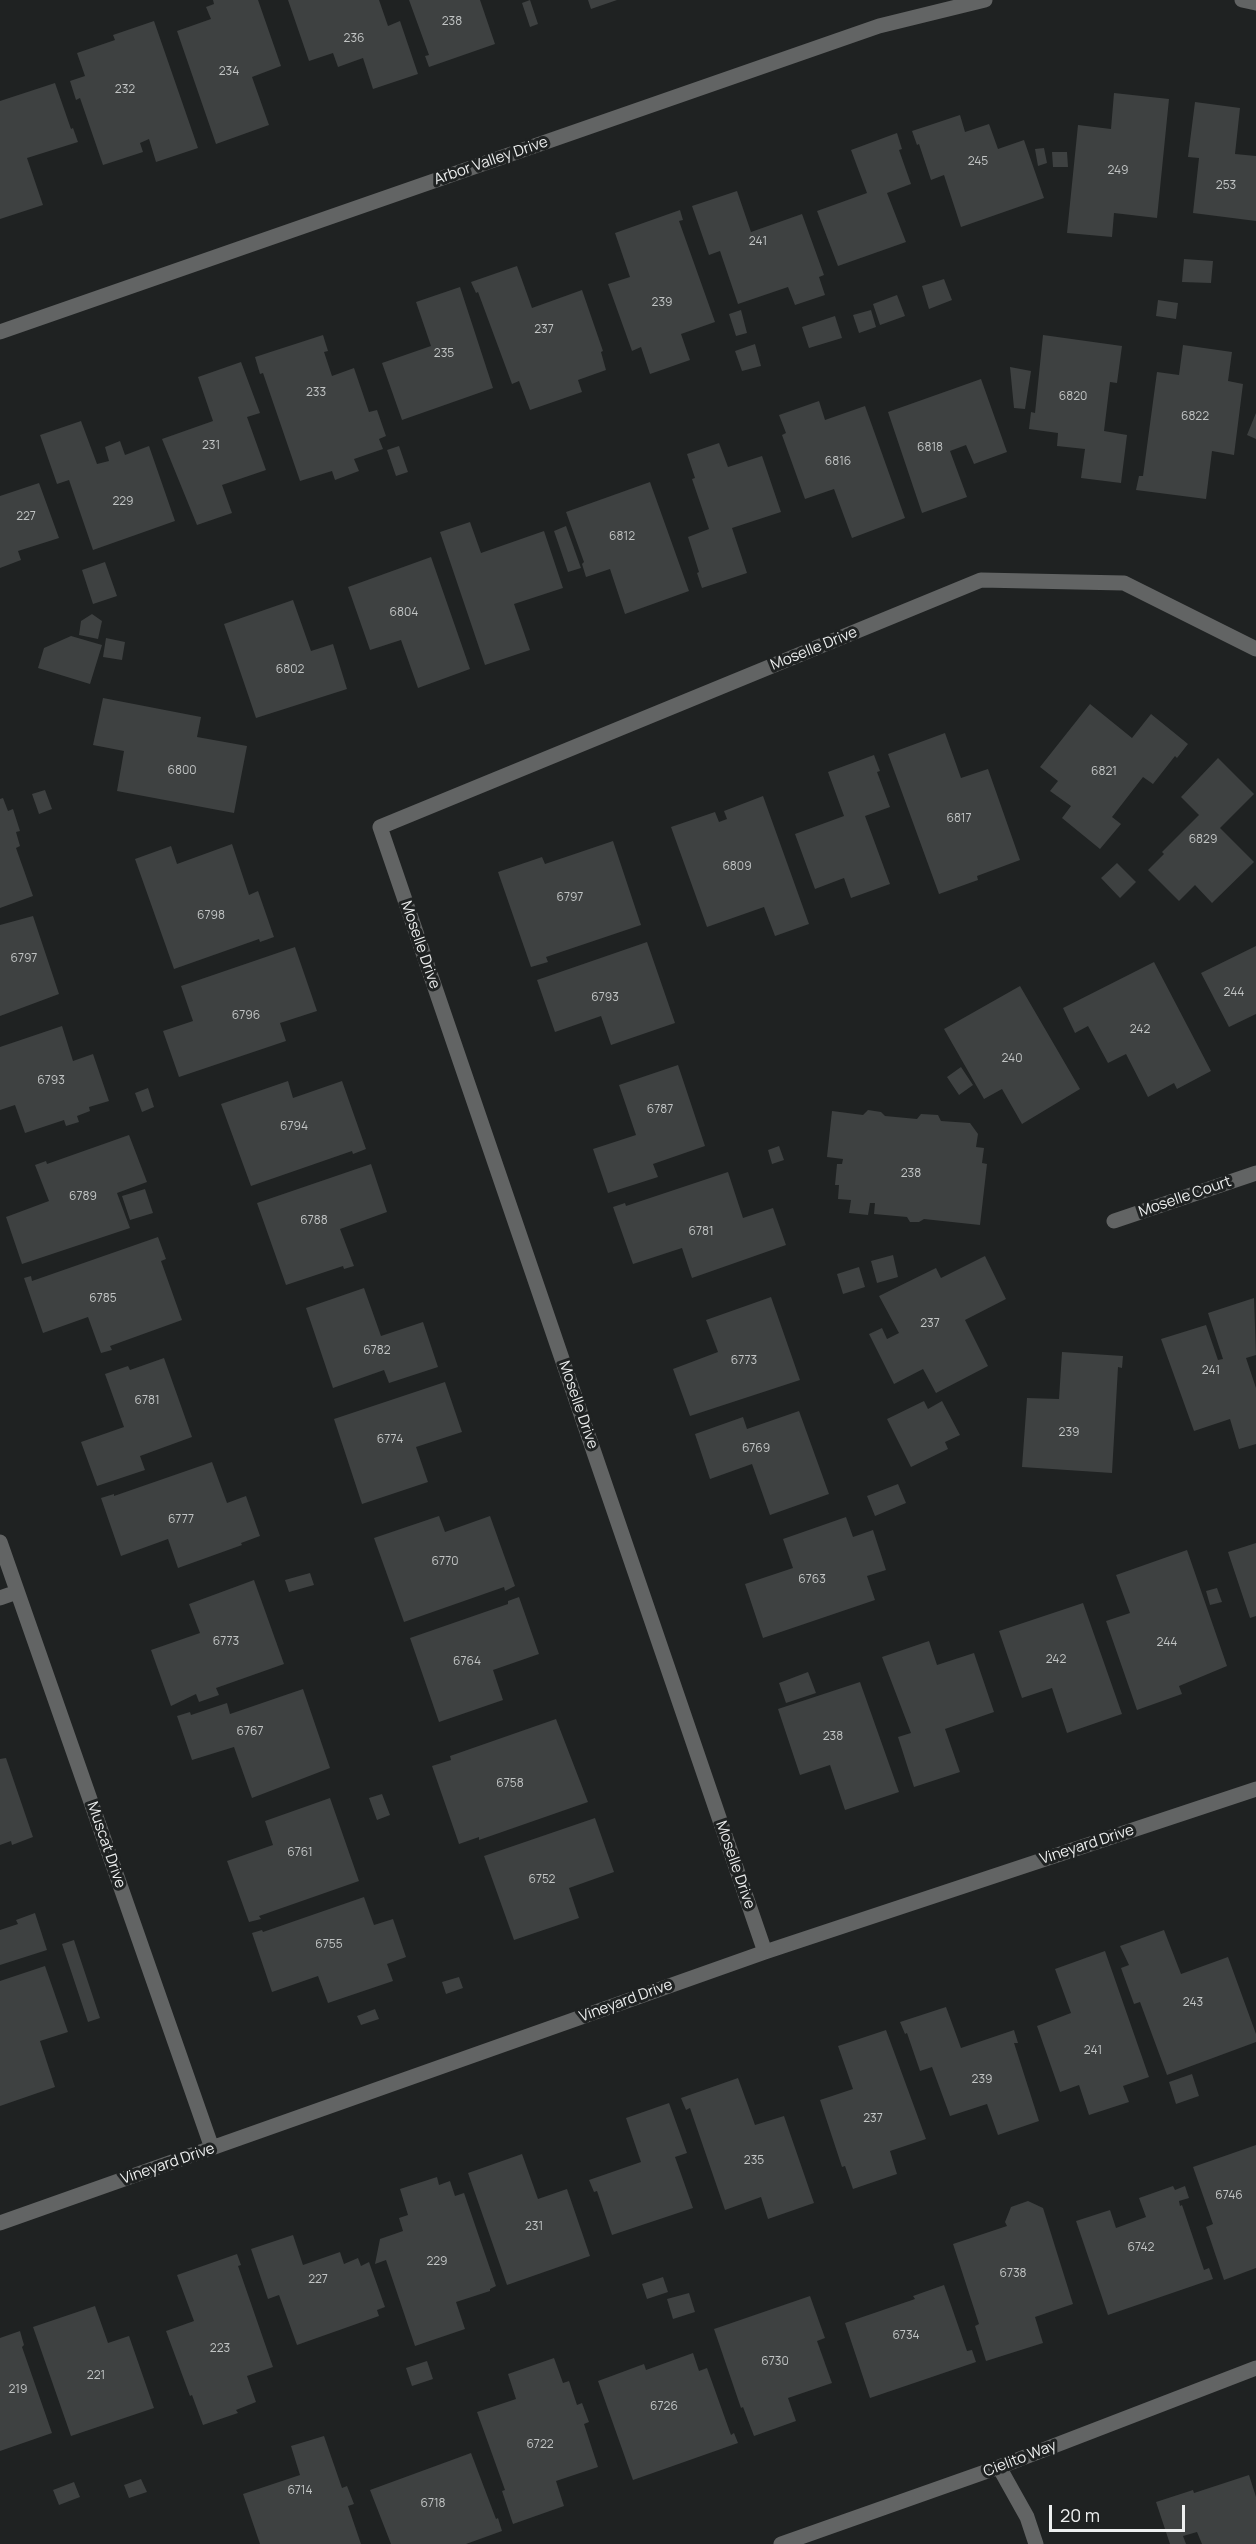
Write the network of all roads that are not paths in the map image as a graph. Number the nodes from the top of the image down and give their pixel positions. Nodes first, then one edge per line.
1 (986, 0) edge
2 (1242, 0) edge
3 (1256, 3) edge
4 (0, 332) edge
5 (1256, 649) edge
6 (1256, 1173) edge
7 (1114, 1221) dead end
8 (0, 1542) edge
9 (17, 1592) junction
10 (0, 1598) edge
11 (1256, 1789) edge
12 (765, 1952) junction
13 (212, 2148) junction
14 (0, 2223) edge
15 (1256, 2368) edge
16 (999, 2467) junction
17 (782, 2544) edge
18 (1036, 2544) edge

1 - 4 street, Arbor Valley Drive
2 - 3 street
5 - 12 street, Moselle Drive
6 - 7 street, Moselle Court
8 - 9 street, Muscat Drive
9 - 10 street
9 - 13 street, Muscat Drive
11 - 12 street, Vineyard Drive
12 - 13 street, Vineyard Drive
13 - 14 street, Vineyard Drive
15 - 16 street, Cielito Way
16 - 17 street, Cielito Way
16 - 18 street

